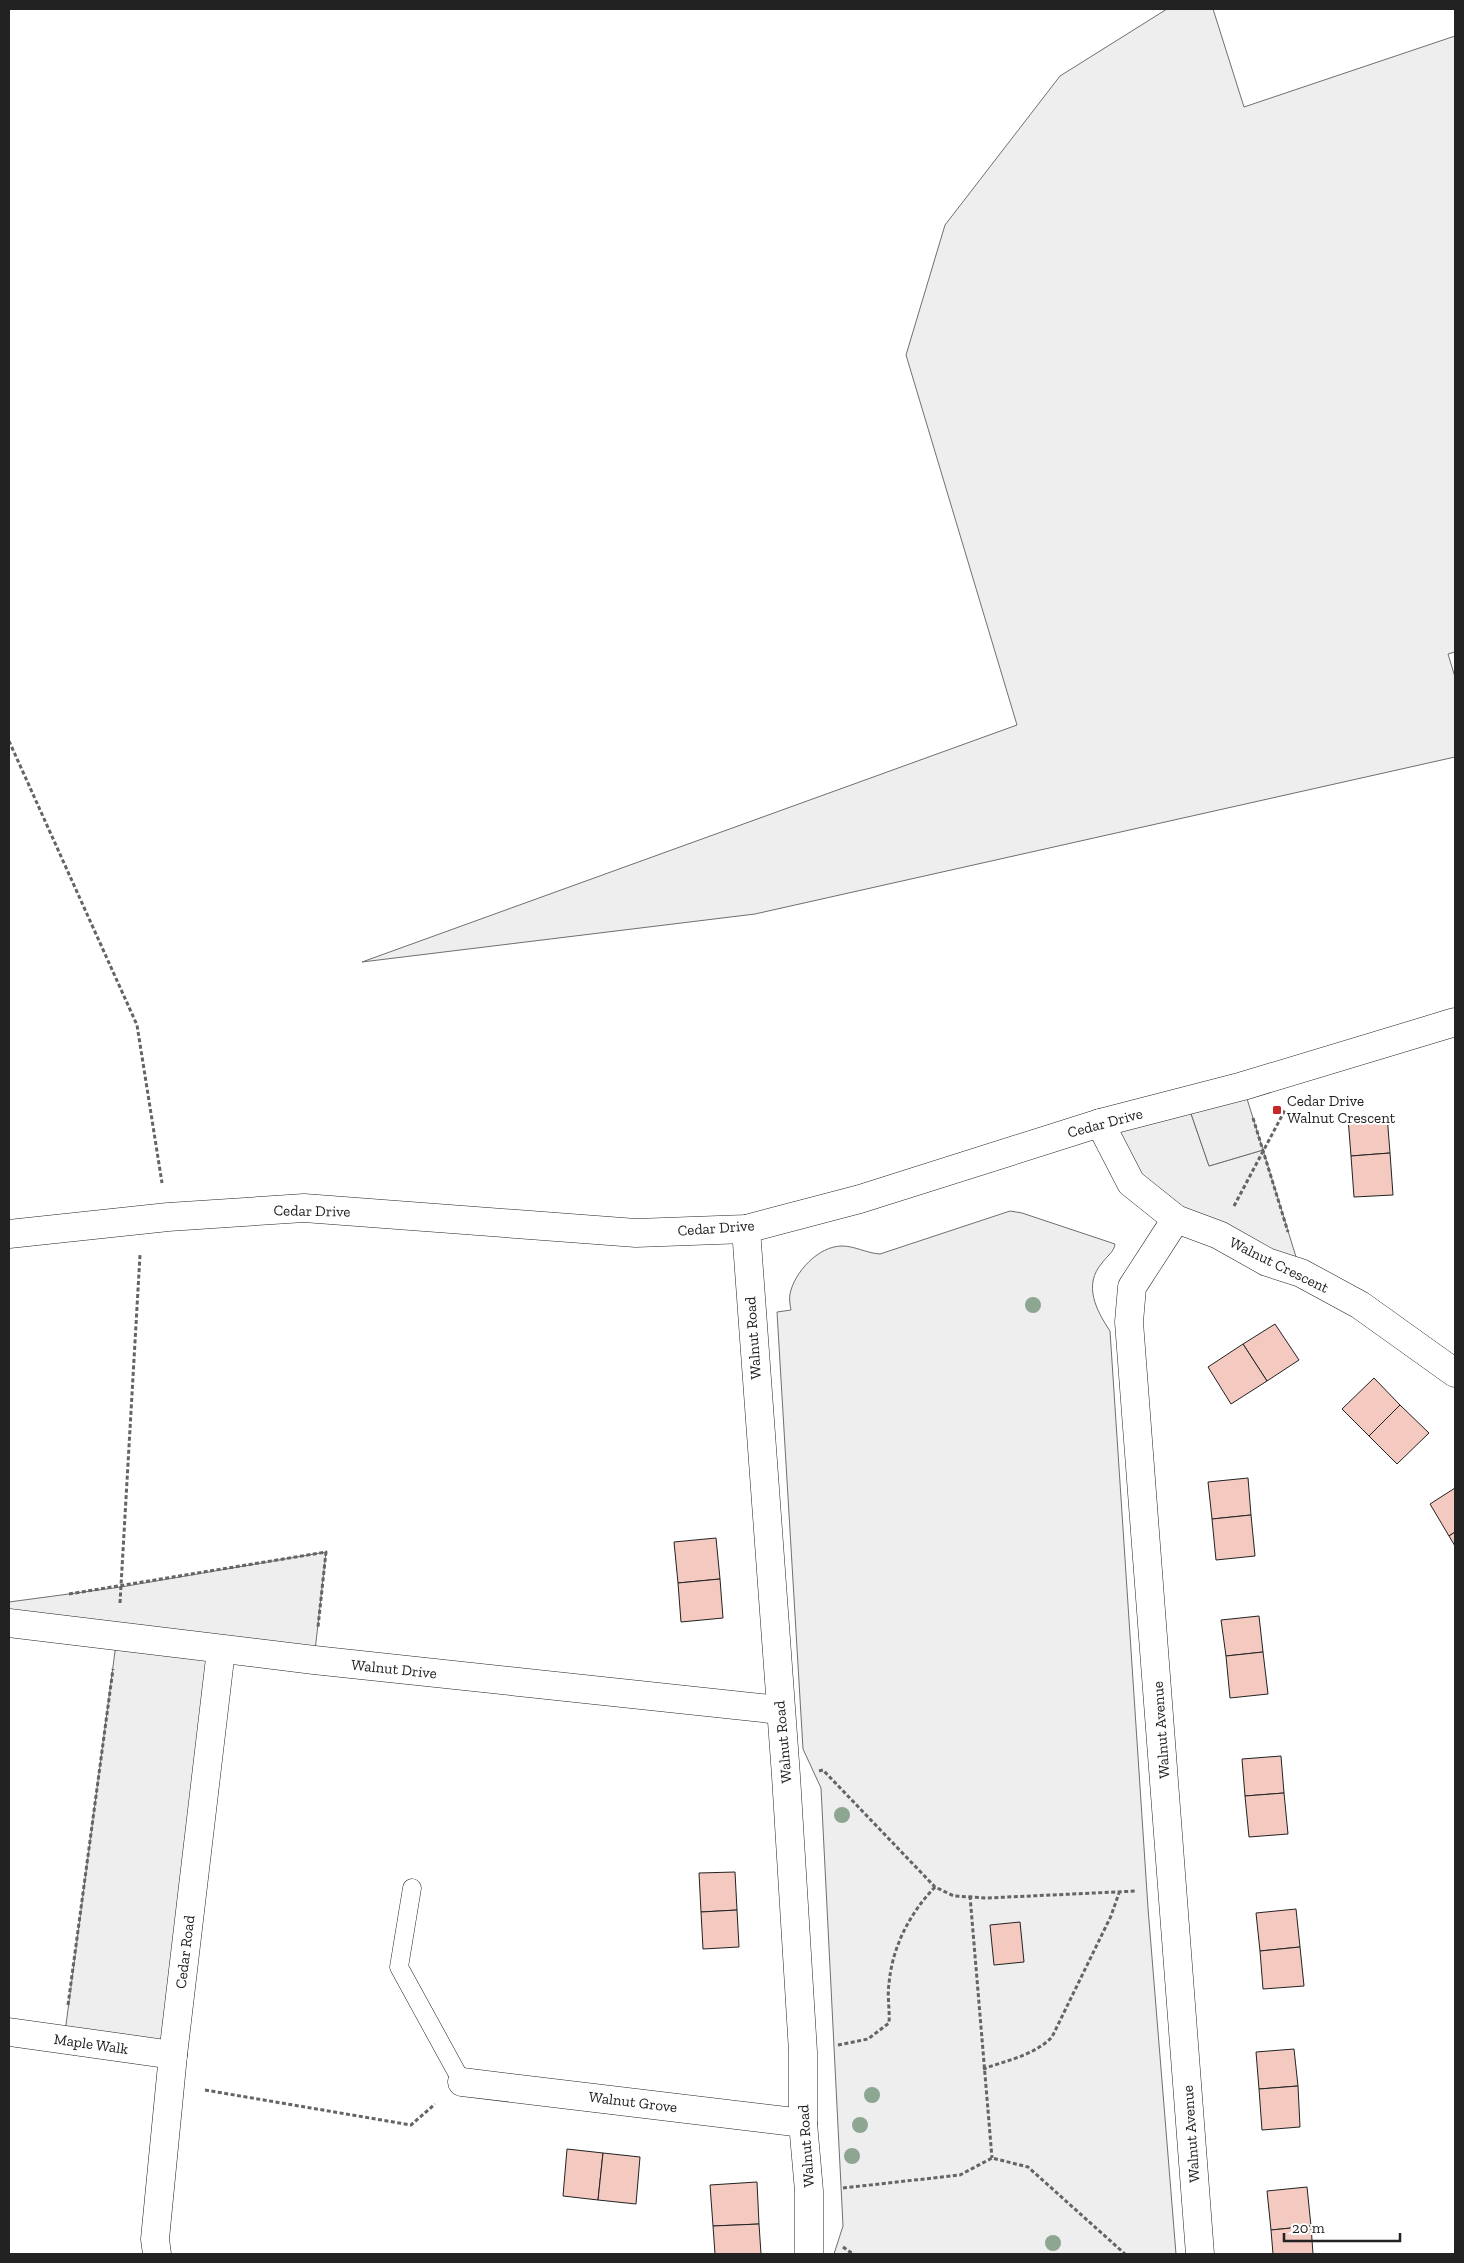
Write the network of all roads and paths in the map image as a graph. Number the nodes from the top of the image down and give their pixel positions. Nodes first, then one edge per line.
1 (9, 741) edge
2 (1455, 1022) edge
3 (1309, 1066) junction
4 (1243, 1086) junction
5 (1100, 1123) junction
6 (1263, 1150) junction
7 (168, 1217) junction
8 (1176, 1219) junction
9 (746, 1229) junction
10 (9, 1234) edge
11 (1219, 1235) junction
12 (1301, 1273) junction
13 (1455, 1373) edge
14 (65, 1594) dead end
15 (9, 1623) edge
16 (221, 1650) junction
17 (314, 1660) junction
18 (780, 1710) junction
19 (786, 1776) junction
20 (935, 1887) junction
21 (412, 1888) dead end
22 (1173, 1888) junction
23 (1119, 1893) junction
24 (970, 1896) junction
25 (9, 2032) edge
26 (803, 2052) junction
27 (173, 2055) junction
28 (983, 2069) junction
29 (462, 2082) junction
30 (170, 2083) junction
31 (803, 2123) junction
32 (992, 2158) junction
33 (809, 2191) junction
34 (157, 2254) edge
35 (809, 2254) edge
36 (1125, 2254) edge
37 (1200, 2254) edge

1 - 7 path
2 - 3 street, Cedar Drive
3 - 4 street, Cedar Drive
3 - 6 path
4 - 5 street, Cedar Drive
4 - 6 path
5 - 8 street, Walnut Crescent
5 - 9 street, Cedar Drive
6 - 11 path
6 - 12 path
7 - 9 street, Cedar Drive
7 - 10 street, Cedar Drive
8 - 11 street, Walnut Crescent
8 - 22 street, Walnut Avenue
9 - 18 street, Walnut Road
11 - 12 street, Walnut Crescent
12 - 13 street, Walnut Crescent
14 - 17 path
15 - 16 street, Walnut Drive
16 - 17 street, Walnut Drive
16 - 27 street, Cedar Road
17 - 18 street, Walnut Drive
18 - 19 street, Walnut Road
19 - 20 path
19 - 26 street, Walnut Road
20 - 24 path
20 - 26 path
21 - 29 lane
22 - 23 path
22 - 37 street, Walnut Avenue
23 - 24 path
23 - 28 path
24 - 28 path
25 - 27 street, Maple Walk
26 - 31 street, Walnut Road
27 - 30 street, Cedar Road
28 - 32 path
29 - 30 path
29 - 31 street, Walnut Grove
30 - 34 street, Cedar Road
31 - 33 street, Walnut Road
32 - 33 path
32 - 36 path
33 - 35 street, Walnut Road

